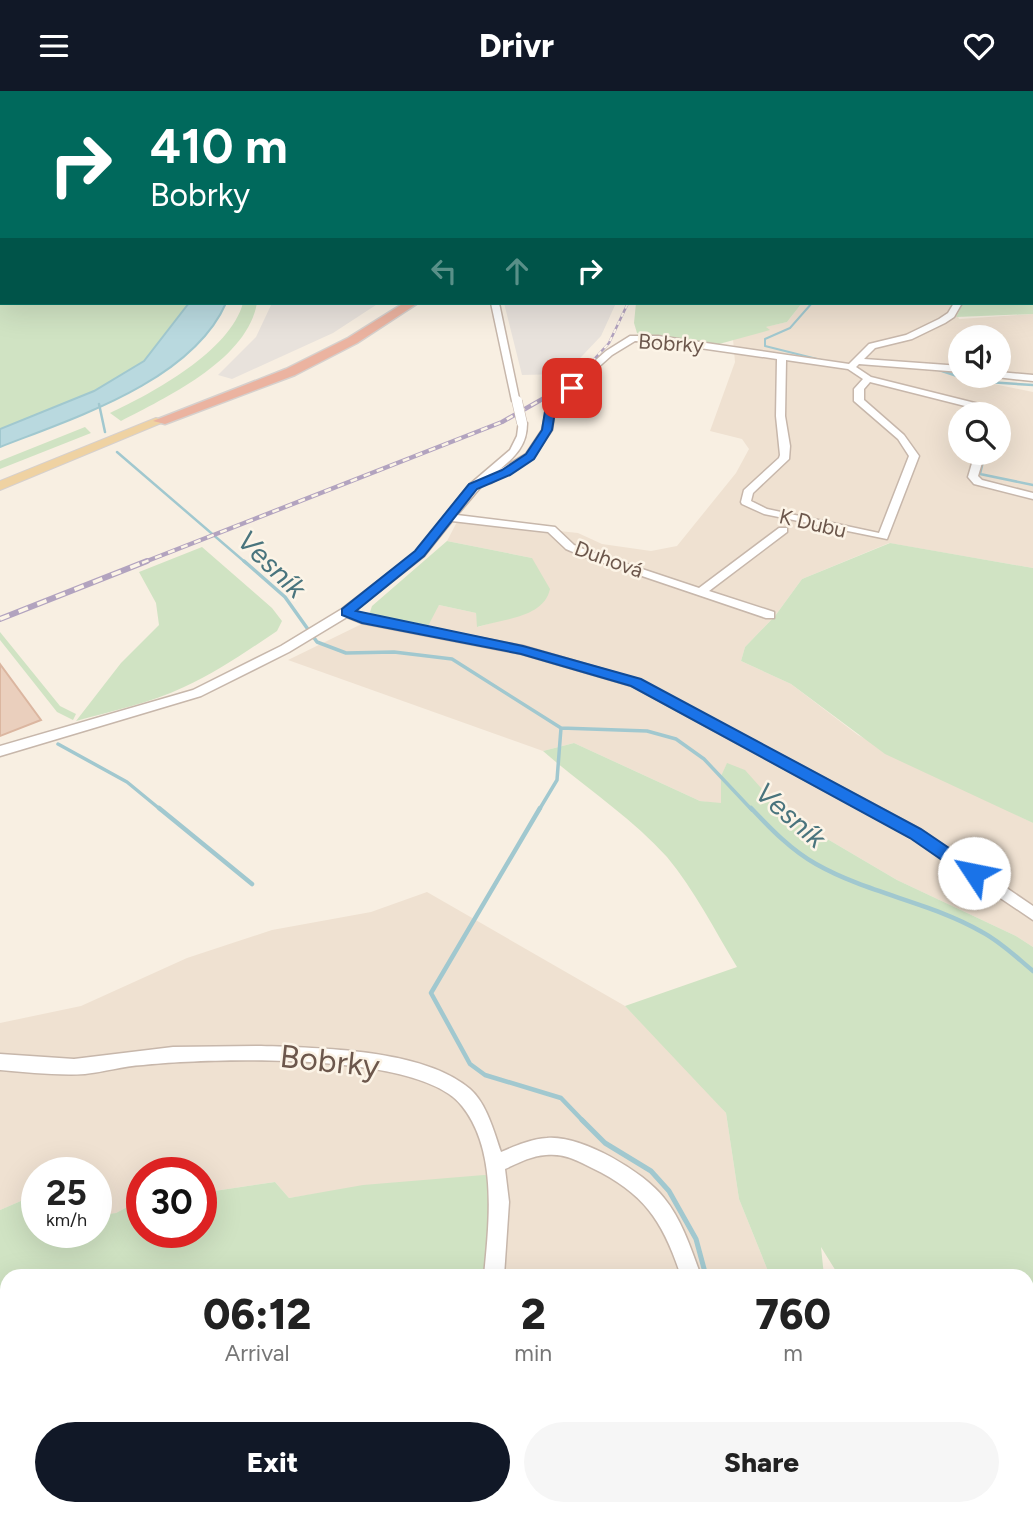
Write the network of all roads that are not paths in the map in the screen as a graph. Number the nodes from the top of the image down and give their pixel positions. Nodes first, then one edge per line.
1 (394, 305) edge
2 (409, 305) edge
3 (416, 305) edge
4 (495, 305) edge
5 (957, 305) edge
6 (369, 332) junction
7 (781, 356) junction
8 (854, 364) junction
9 (948, 368) edge
10 (1011, 376) edge
11 (1033, 377) edge
12 (868, 379) junction
13 (960, 402) edge
14 (160, 421) junction
15 (976, 465) edge
16 (0, 486) edge
17 (473, 487) junction
18 (1033, 496) edge
19 (449, 517) junction
20 (783, 530) dead end
21 (702, 591) junction
22 (346, 612) junction
23 (770, 615) dead end
24 (0, 751) edge
25 (1033, 914) edge
26 (0, 1062) edge
27 (497, 1163) junction
28 (495, 1269) edge
29 (688, 1269) edge

1 - 14 highway
2 - 6 highway
3 - 6 highway
4 - 17 street, Bobrky, bridge
5 - 8 street
6 - 14 highway
7 - 8 street, Bobrky
7 - 12 street, K Dubu
7 - 17 street, Bobrky
8 - 9 street, Bobrky
8 - 12 street, Bobrky
10 - 11 street
12 - 13 street, Bobrky
14 - 16 main road
15 - 18 street
17 - 19 street, Bobrky
19 - 21 street, Duhová
19 - 22 street, Bobrky
20 - 21 street
21 - 23 street, Duhová
22 - 24 street, Bobrky
22 - 25 street
26 - 27 street, Bobrky
27 - 28 street, Bobrky
27 - 29 street

